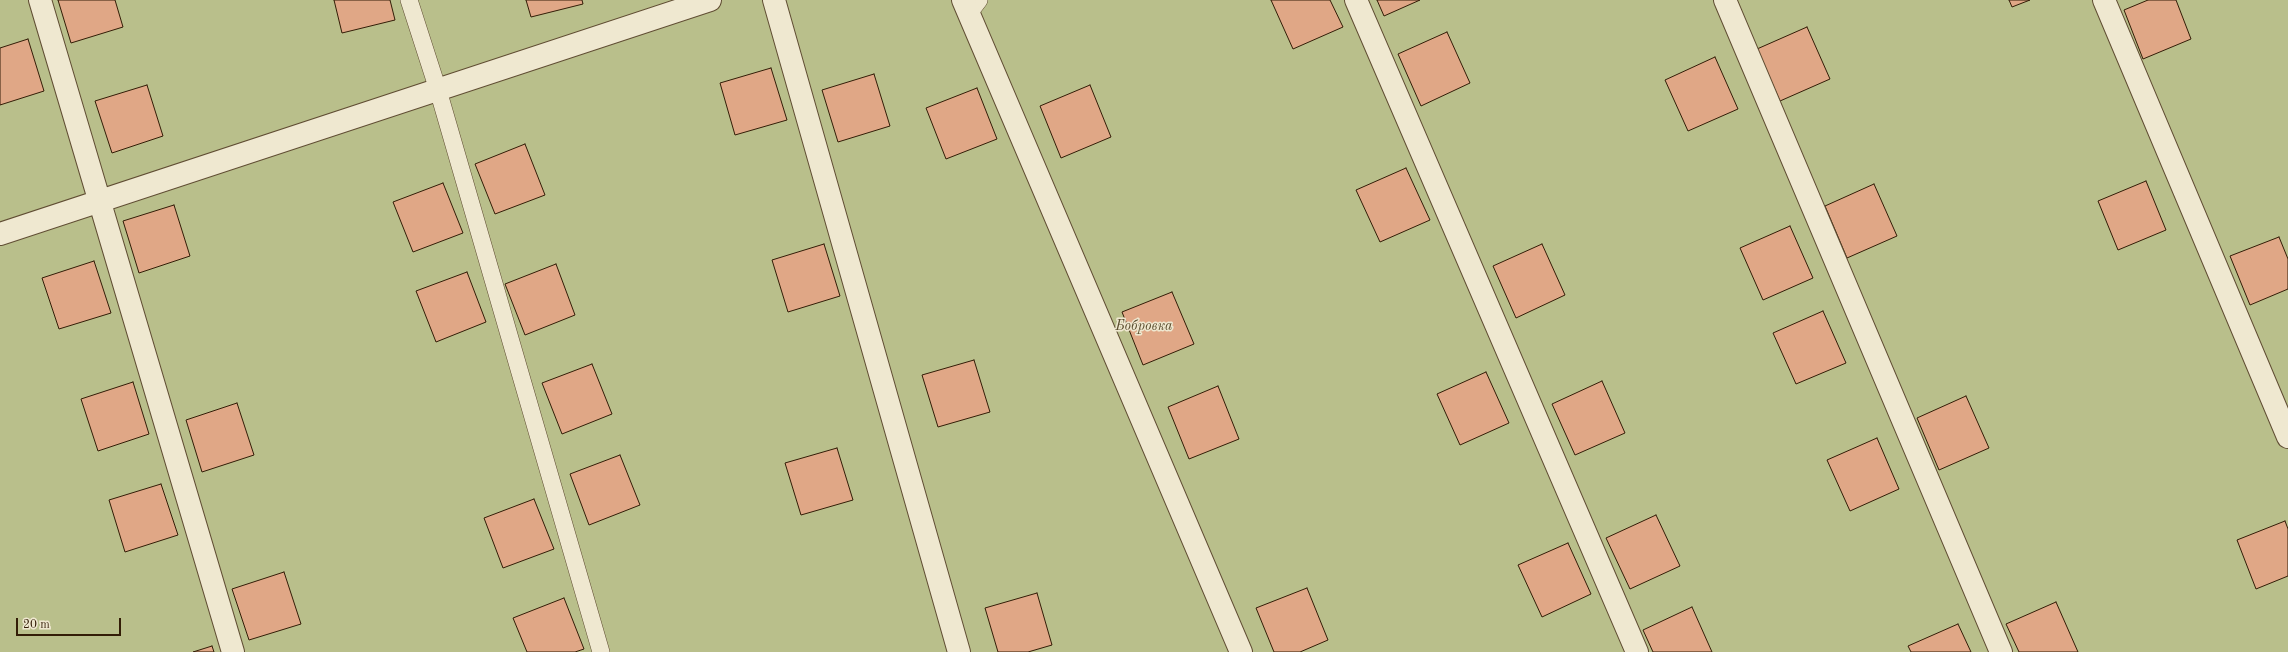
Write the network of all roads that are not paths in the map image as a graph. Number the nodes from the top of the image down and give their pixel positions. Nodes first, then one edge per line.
1 (40, 0) edge
2 (409, 0) edge
3 (710, 0) edge
4 (774, 0) edge
5 (1356, 0) edge
6 (1725, 0) edge
7 (2104, 0) edge
8 (970, 4) edge
9 (438, 90) junction
10 (98, 201) junction
11 (0, 234) edge
12 (2288, 437) edge
13 (233, 652) edge
14 (602, 652) edge
15 (959, 652) edge
16 (1241, 652) edge
17 (1637, 652) edge
18 (2001, 652) edge

1 - 10 street
2 - 9 lane
3 - 9 street
4 - 15 street
5 - 17 street
6 - 18 street
7 - 12 street
8 - 16 street
9 - 10 street
9 - 14 lane
10 - 11 street
10 - 13 street

